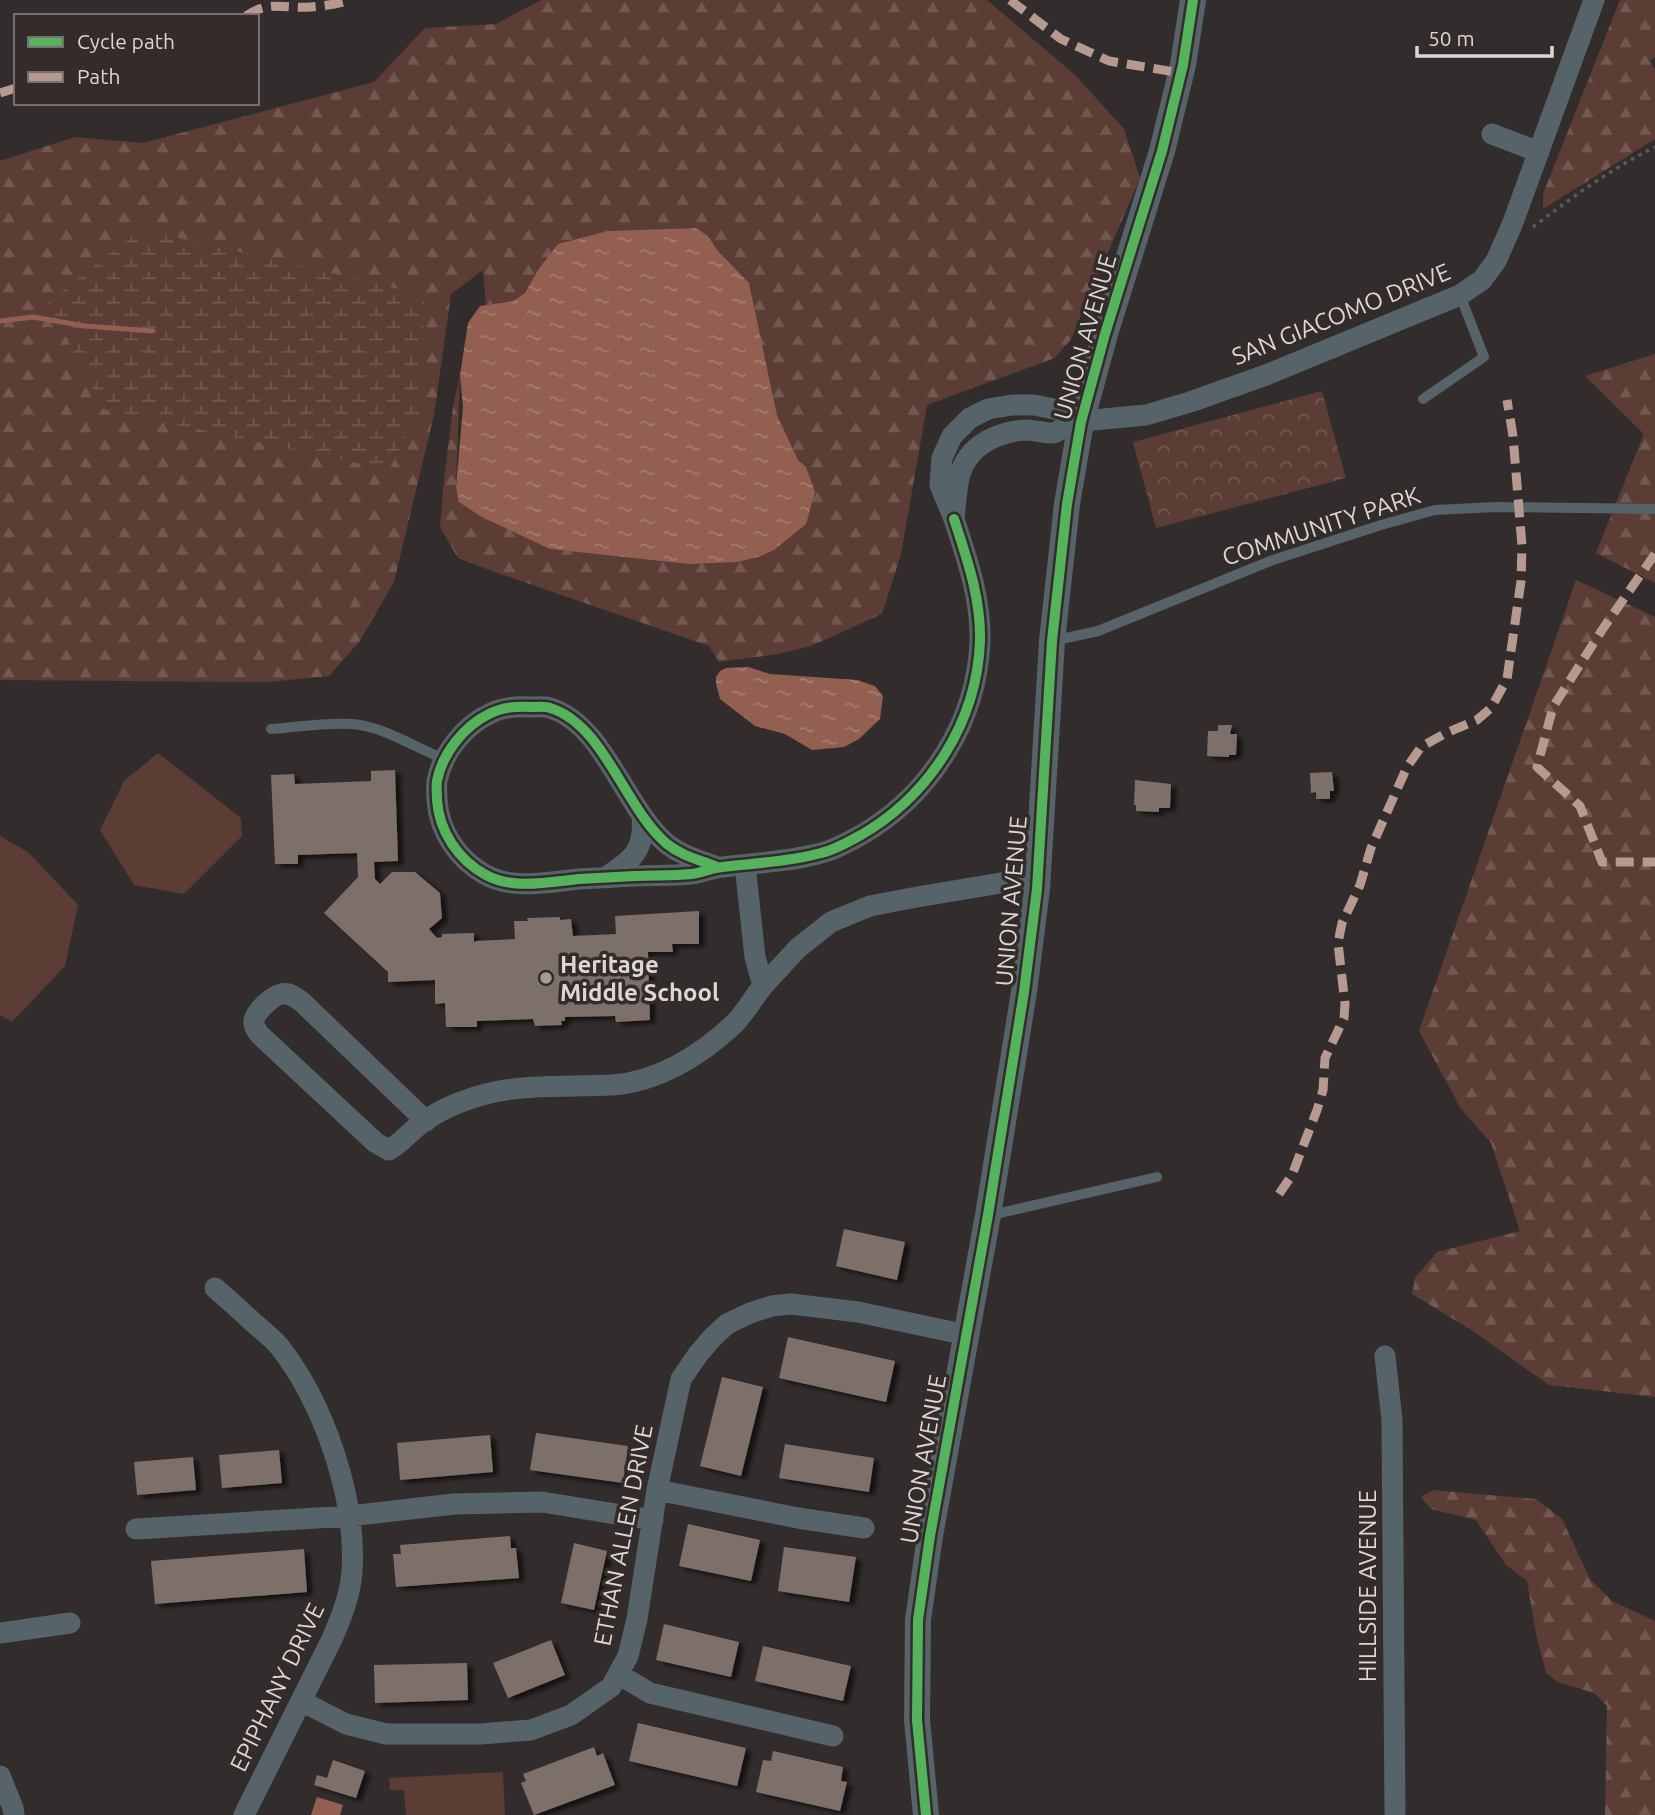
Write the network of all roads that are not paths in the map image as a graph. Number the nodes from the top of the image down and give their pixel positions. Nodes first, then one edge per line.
1 (1193, 0) edge
2 (1594, 0) edge
3 (1492, 134) dead end
4 (1539, 152) junction
5 (1461, 295) junction
6 (1423, 398) dead end
7 (1077, 422) junction
8 (1655, 509) edge
9 (954, 519) junction
10 (1052, 641) junction
11 (271, 729) dead end
12 (445, 759) junction
13 (642, 815) junction
14 (745, 865) junction
15 (717, 867) junction
16 (606, 877) junction
17 (1037, 877) junction
18 (762, 986) junction
19 (426, 1121) junction
20 (1157, 1177) dead end
21 (988, 1215) junction
22 (215, 1288) dead end
23 (967, 1335) junction
24 (1385, 1356) dead end
25 (657, 1490) junction
26 (350, 1516) junction
27 (653, 1520) junction
28 (864, 1528) dead end
29 (136, 1529) dead end
30 (70, 1623) dead end
31 (0, 1633) edge
32 (618, 1674) junction
33 (301, 1701) junction
34 (832, 1736) dead end
35 (0, 1776) edge
36 (14, 1815) edge
37 (244, 1815) edge
38 (926, 1815) edge
39 (1395, 1815) edge

1 - 7 street, UNION AVENUE
2 - 4 street, SAN GIACOMO DRIVE
3 - 4 street
4 - 5 street, SAN GIACOMO DRIVE
5 - 6 lane
5 - 7 street, SAN GIACOMO DRIVE
7 - 9 street, SAN GIACOMO DRIVE
7 - 9 street
7 - 10 street, UNION AVENUE
8 - 10 lane, COMMUNITY PARK
9 - 14 street
10 - 17 street, UNION AVENUE
11 - 12 lane
12 - 13 street
12 - 16 street
13 - 15 street
13 - 16 street
14 - 15 street
14 - 18 street
15 - 16 street
17 - 18 street
17 - 21 street, UNION AVENUE
18 - 19 street
19 - 19 street
20 - 21 lane
21 - 23 street, UNION AVENUE
22 - 26 street, EPIPHANY DRIVE
23 - 25 street, ETHAN ALLEN DRIVE
23 - 38 street, UNION AVENUE
24 - 39 street, HILLSIDE AVENUE
25 - 27 street, ETHAN ALLEN DRIVE
25 - 28 street
26 - 27 street
26 - 29 street
26 - 33 street, EPIPHANY DRIVE
27 - 32 street, ETHAN ALLEN DRIVE
30 - 31 street
32 - 33 street, ETHAN ALLEN DRIVE
32 - 34 street
33 - 37 street, EPIPHANY DRIVE
35 - 36 street

